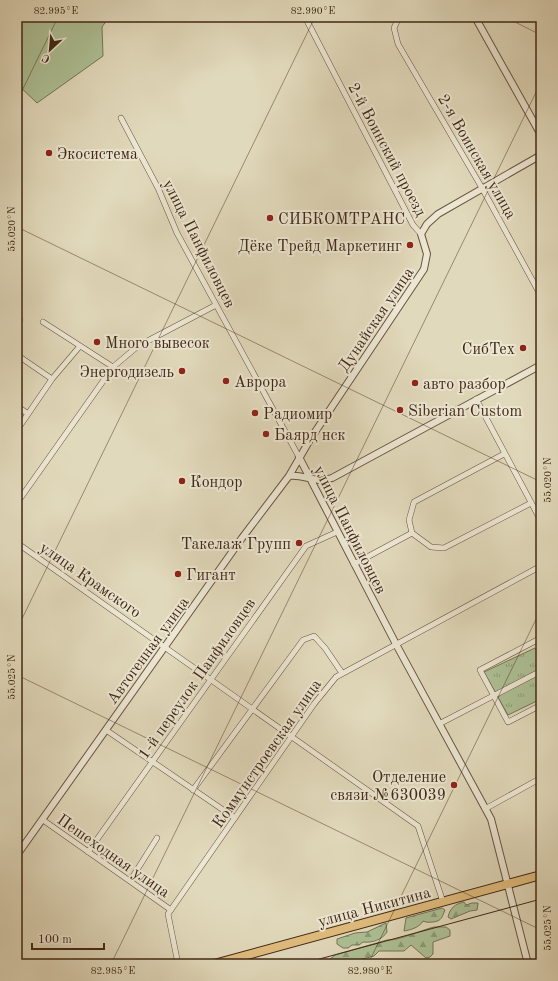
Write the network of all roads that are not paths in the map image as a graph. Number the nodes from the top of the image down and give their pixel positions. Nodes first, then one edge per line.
1 (305, 17) edge
2 (400, 17) edge
3 (475, 17) edge
4 (121, 118) dead end
5 (541, 135) edge
6 (541, 155) edge
7 (482, 188) junction
8 (421, 234) junction
9 (541, 296) edge
10 (216, 305) junction
11 (43, 322) dead end
12 (80, 346) junction
13 (17, 354) edge
14 (541, 365) edge
15 (112, 367) junction
16 (52, 380) junction
17 (476, 399) junction
18 (17, 406) edge
19 (28, 414) junction
20 (17, 430) edge
21 (504, 454) junction
22 (299, 458) junction
23 (289, 476) junction
24 (311, 480) junction
25 (17, 503) edge
26 (531, 503) junction
27 (541, 521) edge
28 (337, 532) junction
29 (412, 533) junction
30 (17, 543) edge
31 (354, 564) junction
32 (541, 566) edge
33 (541, 643) edge
34 (397, 646) junction
35 (166, 648) junction
36 (541, 671) edge
37 (342, 674) junction
38 (210, 679) junction
39 (494, 695) junction
40 (541, 705) edge
41 (251, 708) junction
42 (439, 724) junction
43 (106, 730) junction
44 (292, 736) junction
45 (152, 761) junction
46 (541, 778) edge
47 (193, 790) junction
48 (485, 809) junction
49 (235, 818) junction
50 (43, 820) junction
51 (157, 838) dead end
52 (88, 852) junction
53 (17, 855) edge
54 (541, 875) edge
55 (130, 881) junction
56 (507, 884) junction
57 (443, 902) junction
58 (171, 910) junction
59 (178, 964) edge
60 (214, 964) edge
61 (528, 964) edge

1 - 8 street, 2-й Воинский проезд
2 - 7 street, 2-я Воинская улица
3 - 5 street
4 - 10 street, улица Панфиловцев
6 - 7 street
7 - 8 street
7 - 9 street, 2-я Воинская улица
8 - 22 street, Дунайская улица
10 - 15 street
10 - 22 street, улица Панфиловцев
11 - 12 street
12 - 15 street
12 - 16 street
13 - 16 street
14 - 17 street
15 - 25 street
16 - 19 street
17 - 21 street
17 - 24 street
18 - 19 street
19 - 20 street
21 - 26 street
21 - 29 street
22 - 23 street, Дунайская улица
22 - 24 street, улица Панфиловцев
23 - 24 street
23 - 35 street, Автогенная улица
24 - 28 street, улица Панфиловцев
26 - 27 street
26 - 29 street
28 - 31 street, улица Панфиловцев
28 - 38 street, 1-й переулок Панфиловцев
29 - 31 street
30 - 35 street, улица Крамского
31 - 34 street, улица Панфиловцев
32 - 34 street, Коммунстроевская улица
33 - 39 street
34 - 37 street, Коммунстроевская улица
34 - 42 street, улица Панфиловцев
35 - 38 street, улица Крамского
35 - 43 street, Автогенная улица
36 - 39 street
37 - 41 street
37 - 44 street, Коммунстроевская улица
38 - 41 street, улица Крамского
38 - 45 street, 1-й переулок Панфиловцев
39 - 40 street
39 - 42 street
41 - 44 street, улица Крамского
41 - 47 street
42 - 48 street, улица Панфиловцев
43 - 45 street
43 - 50 street, Автогенная улица
44 - 49 street, Коммунстроевская улица
44 - 57 street, улица Крамского
45 - 47 street
45 - 52 street, 1-й переулок Панфиловцев
46 - 48 street
47 - 49 street
48 - 56 street, улица Панфиловцев
49 - 58 street, Коммунстроевская улица
50 - 52 street, Пешеходная улица
50 - 53 street, Автогенная улица
51 - 55 street
52 - 55 street, Пешеходная улица
54 - 56 main road, улица Никитина
55 - 58 street, Пешеходная улица
56 - 57 main road, улица Никитина
56 - 61 street, улица Панфиловцев
57 - 60 main road, улица Никитина
58 - 59 street

